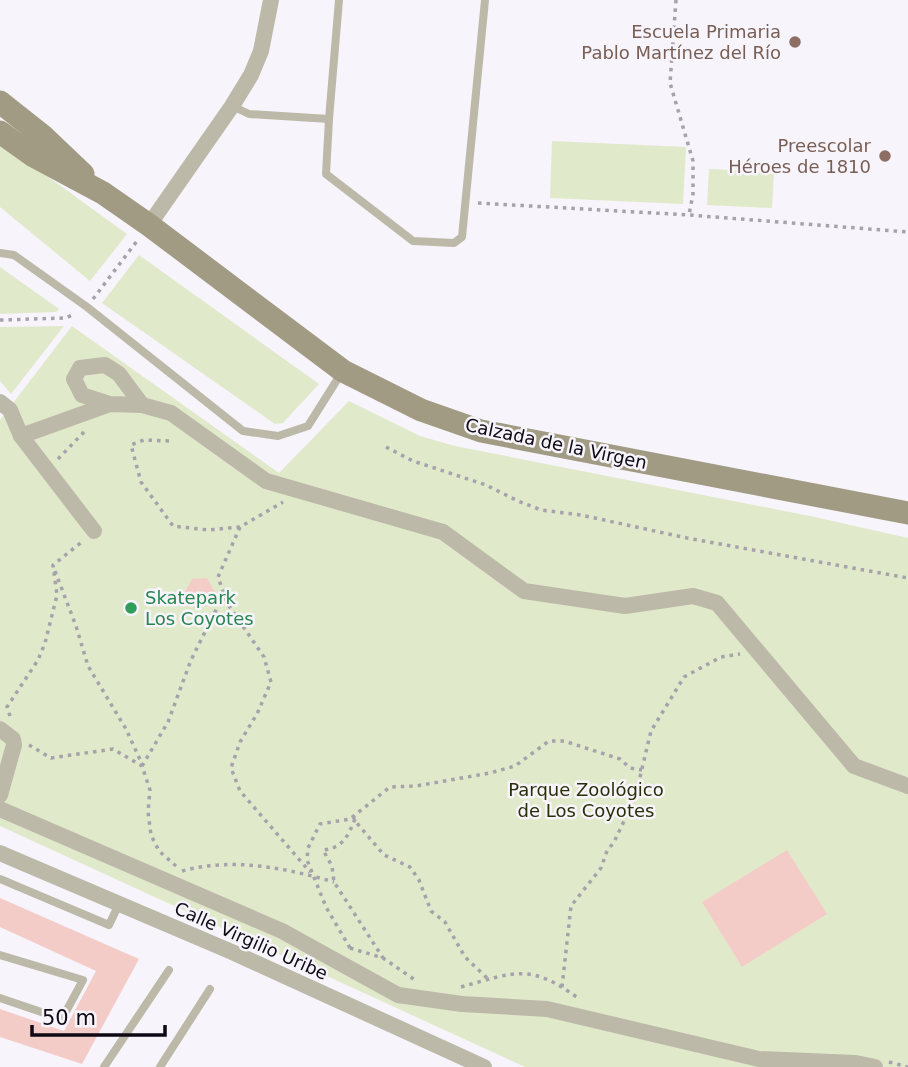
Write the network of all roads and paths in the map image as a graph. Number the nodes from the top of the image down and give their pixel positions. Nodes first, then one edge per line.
1 (261, 0) edge
2 (271, 0) edge
3 (339, 0) edge
4 (485, 0) edge
5 (676, 0) edge
6 (0, 102) edge
7 (232, 106) junction
8 (329, 119) junction
9 (0, 132) edge
10 (103, 193) junction
11 (466, 202) junction
12 (689, 215) junction
13 (149, 225) junction
14 (908, 232) edge
15 (0, 253) edge
16 (342, 371) junction
17 (0, 402) edge
18 (110, 404) junction
19 (142, 405) junction
20 (22, 436) junction
21 (169, 440) dead end
22 (386, 447) dead end
23 (287, 488) junction
24 (908, 513) edge
25 (240, 527) junction
26 (94, 531) joint
27 (53, 565) junction
28 (908, 578) edge
29 (224, 594) junction
30 (742, 654) dead end
31 (5, 725) edge
32 (22, 740) dead end
33 (142, 766) junction
34 (642, 770) junction
35 (908, 786) edge
36 (0, 795) edge
37 (0, 809) edge
38 (354, 818) junction
39 (0, 853) edge
40 (181, 871) junction
41 (314, 876) junction
42 (0, 879) edge
43 (191, 879) dead end
44 (334, 882) junction
45 (119, 904) junction
46 (339, 944) dead end
47 (350, 948) junction
48 (0, 955) edge
49 (360, 958) dead end
50 (383, 958) junction
51 (169, 970) dead end
52 (488, 978) junction
53 (416, 980) dead end
54 (562, 987) junction
55 (457, 988) dead end
56 (210, 989) dead end
57 (0, 998) edge
58 (581, 1000) dead end
59 (880, 1064) edge
60 (104, 1067) edge
61 (160, 1067) edge
62 (484, 1067) edge
63 (908, 1067) edge

1 - 2 street
2 - 7 street
3 - 8 lane
4 - 11 lane
5 - 12 path
6 - 10 main road, Calzada de la Virgen
7 - 8 lane
7 - 13 street
8 - 11 lane
9 - 10 main road, Calzada de la Virgen
10 - 13 main road, Calzada de la Virgen
11 - 12 path
12 - 14 path
13 - 16 main road, Calzada de la Virgen
15 - 16 lane
16 - 24 main road, Calzada de la Virgen
17 - 20 street
18 - 19 street
18 - 19 street
18 - 20 street
19 - 23 street
20 - 26 street
21 - 25 path
22 - 28 path
23 - 25 path
23 - 35 street
25 - 29 path
26 - 27 path
27 - 31 path
27 - 33 path
29 - 33 path
29 - 41 path
30 - 34 path
31 - 36 street
32 - 33 path
33 - 40 path
34 - 38 path
34 - 54 path
37 - 59 street
38 - 41 path
38 - 44 path
38 - 52 path
39 - 45 street, Calle Virgilio Uribe
40 - 41 path
40 - 43 path
41 - 44 path
41 - 47 path
42 - 45 lane
44 - 50 path
45 - 62 street, Calle Virgilio Uribe
46 - 47 path
47 - 49 path
47 - 50 path
48 - 57 lane
50 - 53 path
51 - 60 lane
52 - 54 path
52 - 55 path
54 - 58 path
56 - 61 lane
59 - 63 path

